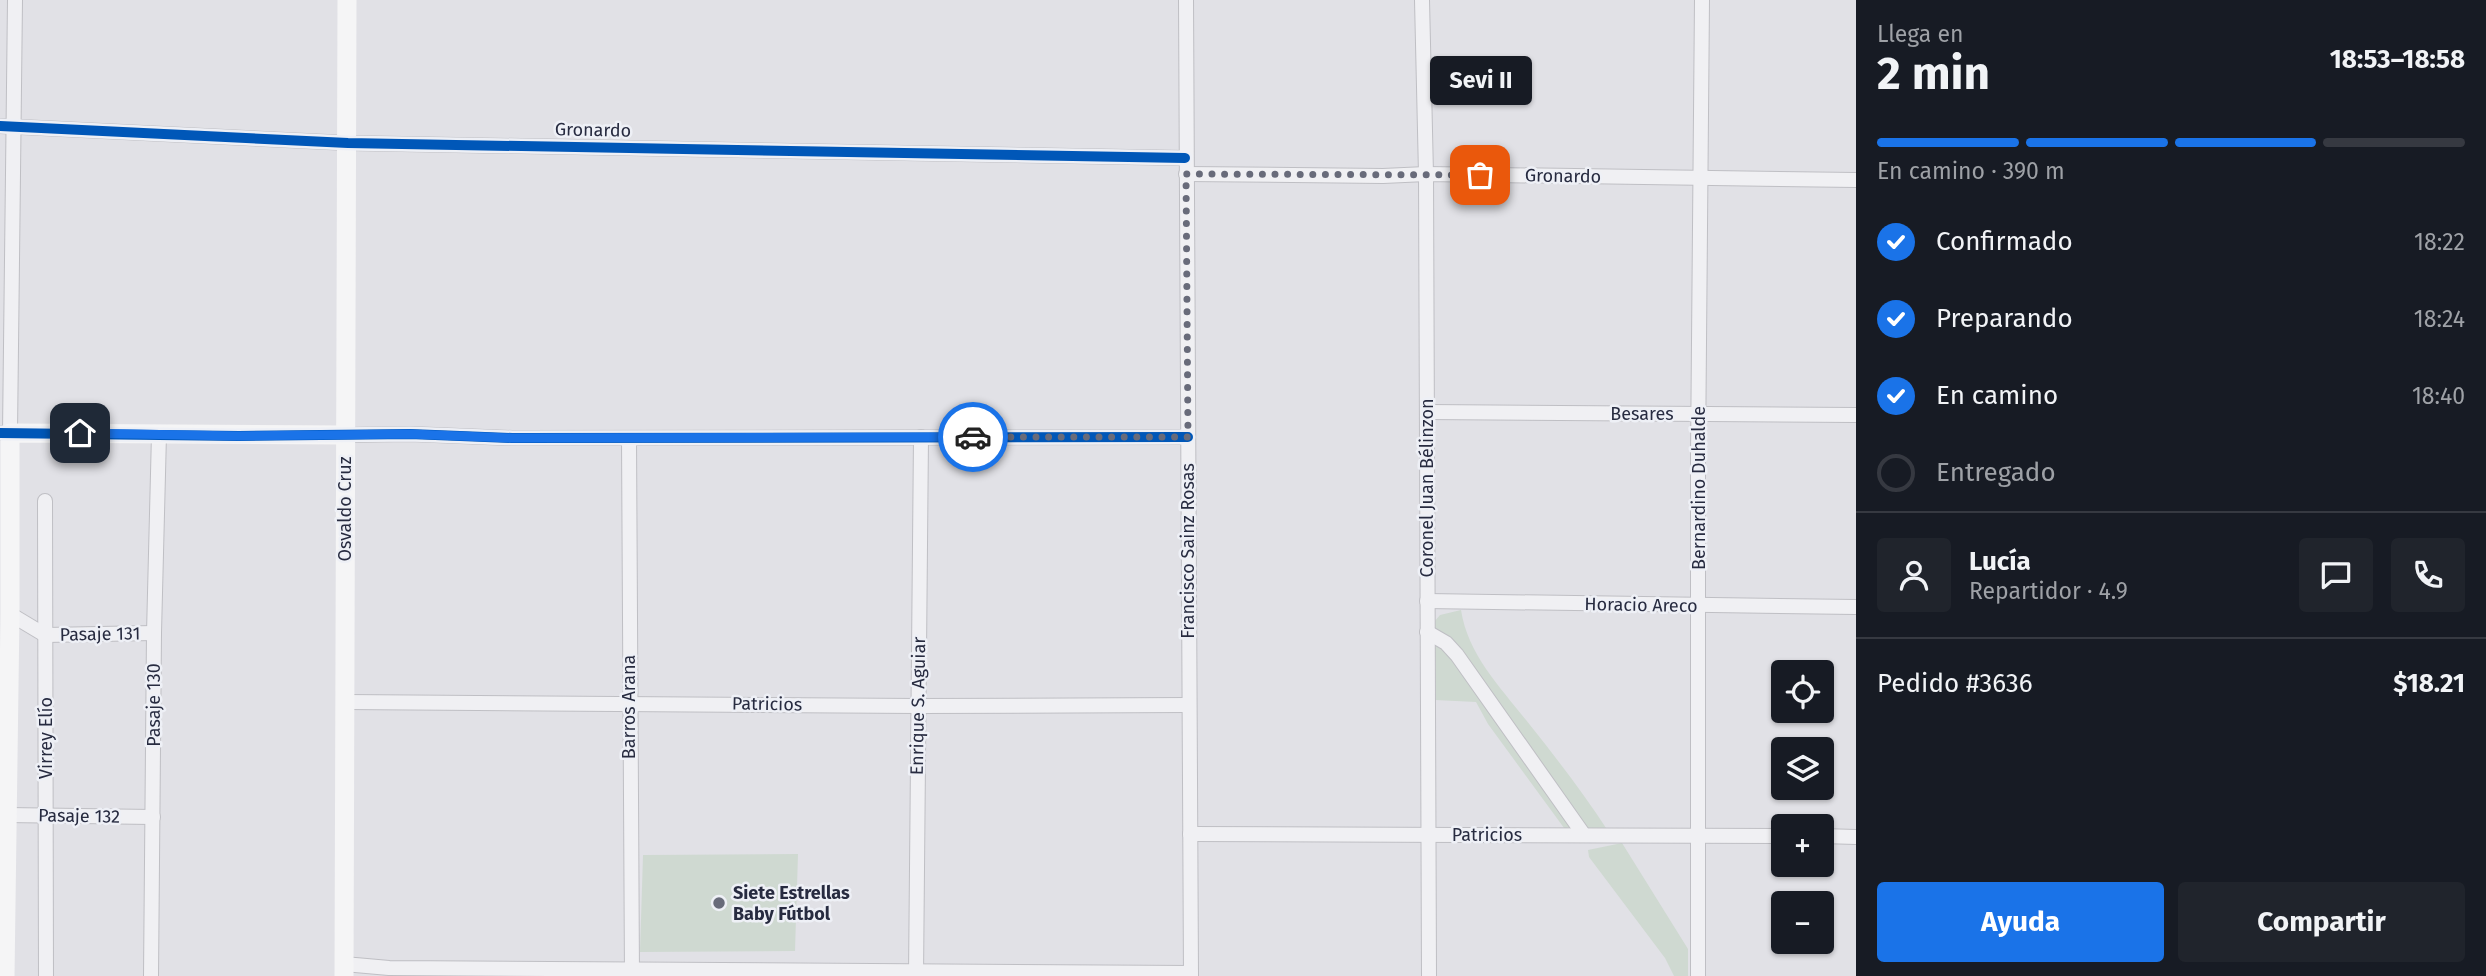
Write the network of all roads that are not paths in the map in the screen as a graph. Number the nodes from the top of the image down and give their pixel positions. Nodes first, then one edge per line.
1 (15, 0) edge
2 (347, 0) edge
3 (1186, 0) edge
4 (1422, 0) edge
5 (1702, 0) edge
6 (7, 126) edge
7 (348, 143) junction
8 (1185, 158) junction
9 (1186, 174) junction
10 (1426, 174) junction
11 (1700, 178) junction
12 (1856, 180) edge
13 (1427, 412) junction
14 (1699, 414) junction
15 (1856, 415) edge
16 (5, 433) edge
17 (159, 434) junction
18 (345, 435) junction
19 (921, 437) junction
20 (1188, 437) junction
21 (629, 438) junction
22 (45, 501) dead end
23 (1427, 601) junction
24 (1699, 606) junction
25 (1856, 607) edge
26 (10, 614) junction
27 (1427, 632) junction
28 (154, 633) junction
29 (45, 635) junction
30 (345, 702) junction
31 (629, 703) junction
32 (1189, 705) junction
33 (918, 706) junction
34 (6, 815) junction
35 (46, 815) junction
36 (153, 817) junction
37 (1190, 834) junction
38 (1428, 835) junction
39 (1584, 835) junction
40 (1699, 835) junction
41 (1771, 836) edge
42 (1834, 836) edge
43 (1856, 837) edge
44 (344, 970) edge
45 (632, 973) edge
46 (916, 974) edge
47 (1191, 974) edge
48 (5, 976) edge
49 (47, 976) edge
50 (151, 976) edge
51 (1429, 976) edge
52 (1698, 976) edge

1 - 6 street
2 - 7 street, Osvaldo Cruz
3 - 8 street, Francisco Sainz Rosas
4 - 10 street, Coronel Juan Bélinzon
5 - 11 street, Bernardino Duhalde
6 - 7 street, Gronardo
6 - 16 street
7 - 8 street, Gronardo
7 - 18 street, Osvaldo Cruz
8 - 9 street, Francisco Sainz Rosas
9 - 10 street, Gronardo
9 - 20 street, Francisco Sainz Rosas
10 - 11 street, Gronardo
10 - 13 street, Coronel Juan Bélinzon
11 - 12 street, Gronardo
11 - 14 street, Bernardino Duhalde
13 - 14 street, Besares
13 - 23 street, Coronel Juan Bélinzon
14 - 15 street, Besares
14 - 24 street, Bernardino Duhalde
16 - 17 street
16 - 26 street
17 - 18 street
17 - 28 street, Pasaje 130
18 - 21 street
18 - 30 street, Osvaldo Cruz
19 - 20 street
19 - 21 street
19 - 33 street, Enrique S. Aguiar
20 - 32 street, Francisco Sainz Rosas
21 - 31 street, Barros Arana
22 - 29 street, Virrey Elío
23 - 24 street, Horacio Areco
23 - 27 street, Coronel Juan Bélinzon
24 - 25 street, Horacio Areco
24 - 40 street, Bernardino Duhalde
26 - 29 street, Pasaje 131
26 - 34 street
27 - 38 street, Coronel Juan Bélinzon
27 - 39 street
28 - 29 street, Pasaje 131
28 - 36 street, Pasaje 130
29 - 35 street, Virrey Elío
30 - 31 street, Patricios
30 - 44 street, Osvaldo Cruz
31 - 33 street, Patricios
31 - 45 street, Barros Arana
32 - 33 street, Patricios
32 - 37 street, Francisco Sainz Rosas
33 - 46 street, Enrique S. Aguiar
34 - 35 street, Pasaje 132
34 - 48 street
35 - 36 street, Pasaje 132
35 - 49 street, Virrey Elío
36 - 50 street, Pasaje 130
37 - 38 street, Patricios
37 - 47 street, Francisco Sainz Rosas
38 - 39 street, Patricios
38 - 51 street, Coronel Juan Bélinzon
39 - 40 street, Patricios
40 - 41 street, Patricios
40 - 52 street, Bernardino Duhalde
42 - 43 street
44 - 45 street
45 - 46 street
46 - 47 street

